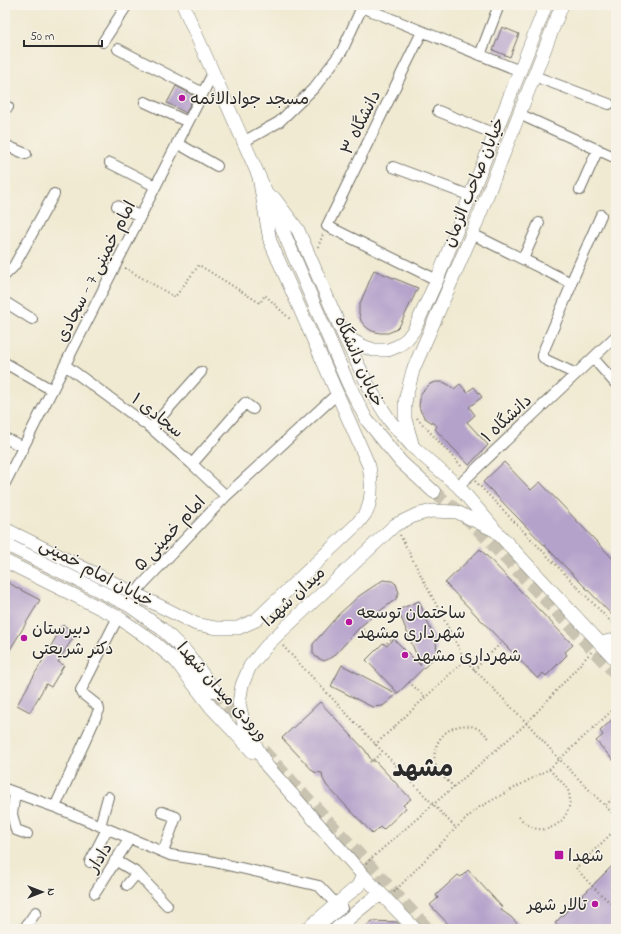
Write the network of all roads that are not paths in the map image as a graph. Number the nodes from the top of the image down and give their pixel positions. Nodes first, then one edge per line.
1 (127, 5) edge
2 (183, 5) edge
3 (499, 5) edge
4 (546, 5) edge
5 (562, 5) edge
6 (361, 6) edge
7 (422, 32) junction
8 (103, 42) dead end
9 (118, 49) dead end
10 (480, 55) junction
11 (520, 71) junction
12 (213, 74) junction
13 (534, 76) junction
14 (203, 93) junction
15 (146, 102) dead end
16 (609, 104) dead end
17 (438, 112) dead end
18 (519, 114) junction
19 (188, 122) junction
20 (495, 134) junction
21 (243, 142) junction
22 (177, 143) junction
23 (5, 145) edge
24 (598, 150) junction
25 (26, 154) dead end
26 (616, 158) edge
27 (110, 164) dead end
28 (217, 166) dead end
29 (393, 166) dead end
30 (259, 177) junction
31 (156, 186) junction
32 (580, 190) dead end
33 (54, 194) dead end
34 (471, 196) junction
35 (117, 206) dead end
36 (601, 215) dead end
37 (140, 216) junction
38 (540, 223) dead end
39 (472, 234) junction
40 (523, 259) junction
41 (5, 275) edge
42 (437, 280) junction
43 (571, 282) junction
44 (5, 302) edge
45 (32, 319) dead end
46 (344, 336) junction
47 (616, 336) edge
48 (593, 358) junction
49 (5, 363) edge
50 (65, 365) junction
51 (201, 372) dead end
52 (576, 374) junction
53 (616, 384) edge
54 (52, 390) junction
55 (337, 394) junction
56 (253, 409) dead end
57 (151, 428) junction
58 (5, 438) edge
59 (23, 447) junction
60 (413, 447) junction
61 (192, 464) junction
62 (5, 483) edge
63 (458, 486) junction
64 (434, 492) tunnel mouth
65 (226, 496) junction
66 (5, 529) edge
67 (496, 531) junction
68 (5, 544) edge
69 (5, 561) edge
70 (136, 593) junction
71 (118, 617) junction
72 (616, 640) edge
73 (600, 643) junction
74 (616, 647) edge
75 (616, 660) edge
76 (215, 691) tunnel mouth
77 (267, 766) junction
78 (5, 789) edge
79 (16, 793) junction
80 (108, 797) dead end
81 (55, 807) junction
82 (162, 812) dead end
83 (104, 827) junction
84 (27, 834) dead end
85 (130, 838) junction
86 (163, 852) junction
87 (115, 860) junction
88 (90, 862) dead end
89 (137, 873) junction
90 (364, 875) junction
91 (127, 885) dead end
92 (95, 893) dead end
93 (384, 897) junction
94 (336, 904) junction
95 (167, 905) dead end
96 (36, 912) dead end
97 (24, 929) edge
98 (307, 929) edge
99 (318, 929) edge
100 (336, 929) edge
101 (415, 929) edge

1 - 8 street
2 - 12 main road
3 - 10 street
4 - 11 main road
5 - 13 main road, خیابان صاحب الزمان
6 - 7 street
6 - 21 street
7 - 10 street
7 - 42 street, دانشگاه ۳
9 - 14 street
10 - 11 street
11 - 20 main road
12 - 14 street, امام خمینی 7 - سجادی
12 - 21 main road
13 - 16 street
13 - 18 main road, خیابان صاحب الزمان
14 - 19 street, امام خمینی 7 - سجادی
15 - 19 street
17 - 20 street
18 - 24 street
18 - 39 main road, خیابان صاحب الزمان
19 - 22 street, امام خمینی 7 - سجادی
20 - 34 main road
21 - 30 main road
22 - 28 street
22 - 31 street, امام خمینی 7 - سجادی
23 - 25 street
24 - 26 street
24 - 32 street
27 - 31 street
29 - 34 street
30 - 46 main road
30 - 55 main road
30 - 64 main road, خیابان دانشگاه
31 - 37 street, امام خمینی 7 - سجادی
33 - 41 street
34 - 42 main road
35 - 37 street
36 - 43 street
37 - 50 street, امام خمینی 7 - سجادی
38 - 40 street
39 - 40 street
39 - 60 main road, خیابان صاحب الزمان
40 - 43 street
42 - 46 main road
43 - 52 street
44 - 45 street
46 - 60 main road
47 - 48 street, دانشگاه ۱
48 - 52 street, دانشگاه ۱
48 - 53 street
49 - 54 street
50 - 54 street, امام خمینی 7 - سجادی
50 - 57 street, سجادی ۱
51 - 57 street
52 - 63 street, دانشگاه ۱
54 - 59 street, امام خمینی 7 - سجادی
55 - 65 street, امام خمینی ۵
55 - 70 main road
56 - 61 street
57 - 61 street, سجادی ۱
58 - 59 street
59 - 62 street, امام خمینی 7 - سجادی
60 - 63 main road
61 - 65 street, سجادی ۱
63 - 67 main road
65 - 70 street, امام خمینی ۵
66 - 70 main road
67 - 73 main road, میدان شهدا
67 - 77 main road, میدان شهدا
68 - 76 main road, خیابان امام خمینی
69 - 71 main road, ورودی میدان شهدا
71 - 77 main road, ورودی میدان شهدا
71 - 81 street
72 - 73 main road
73 - 74 street
73 - 75 main road, میدان شهدا
77 - 90 main road, میدان شهدا
78 - 79 street
79 - 81 street
79 - 84 street
80 - 83 street
81 - 83 street
82 - 86 street
83 - 85 street
83 - 88 street
85 - 86 street
85 - 87 street, دادار
86 - 94 street
87 - 89 street
87 - 92 street, دادار
89 - 91 street
89 - 95 street
90 - 93 main road, میدان شهدا
90 - 94 main road
90 - 99 street
93 - 100 main road
93 - 101 main road, میدان شهدا
94 - 98 main road
96 - 97 street

